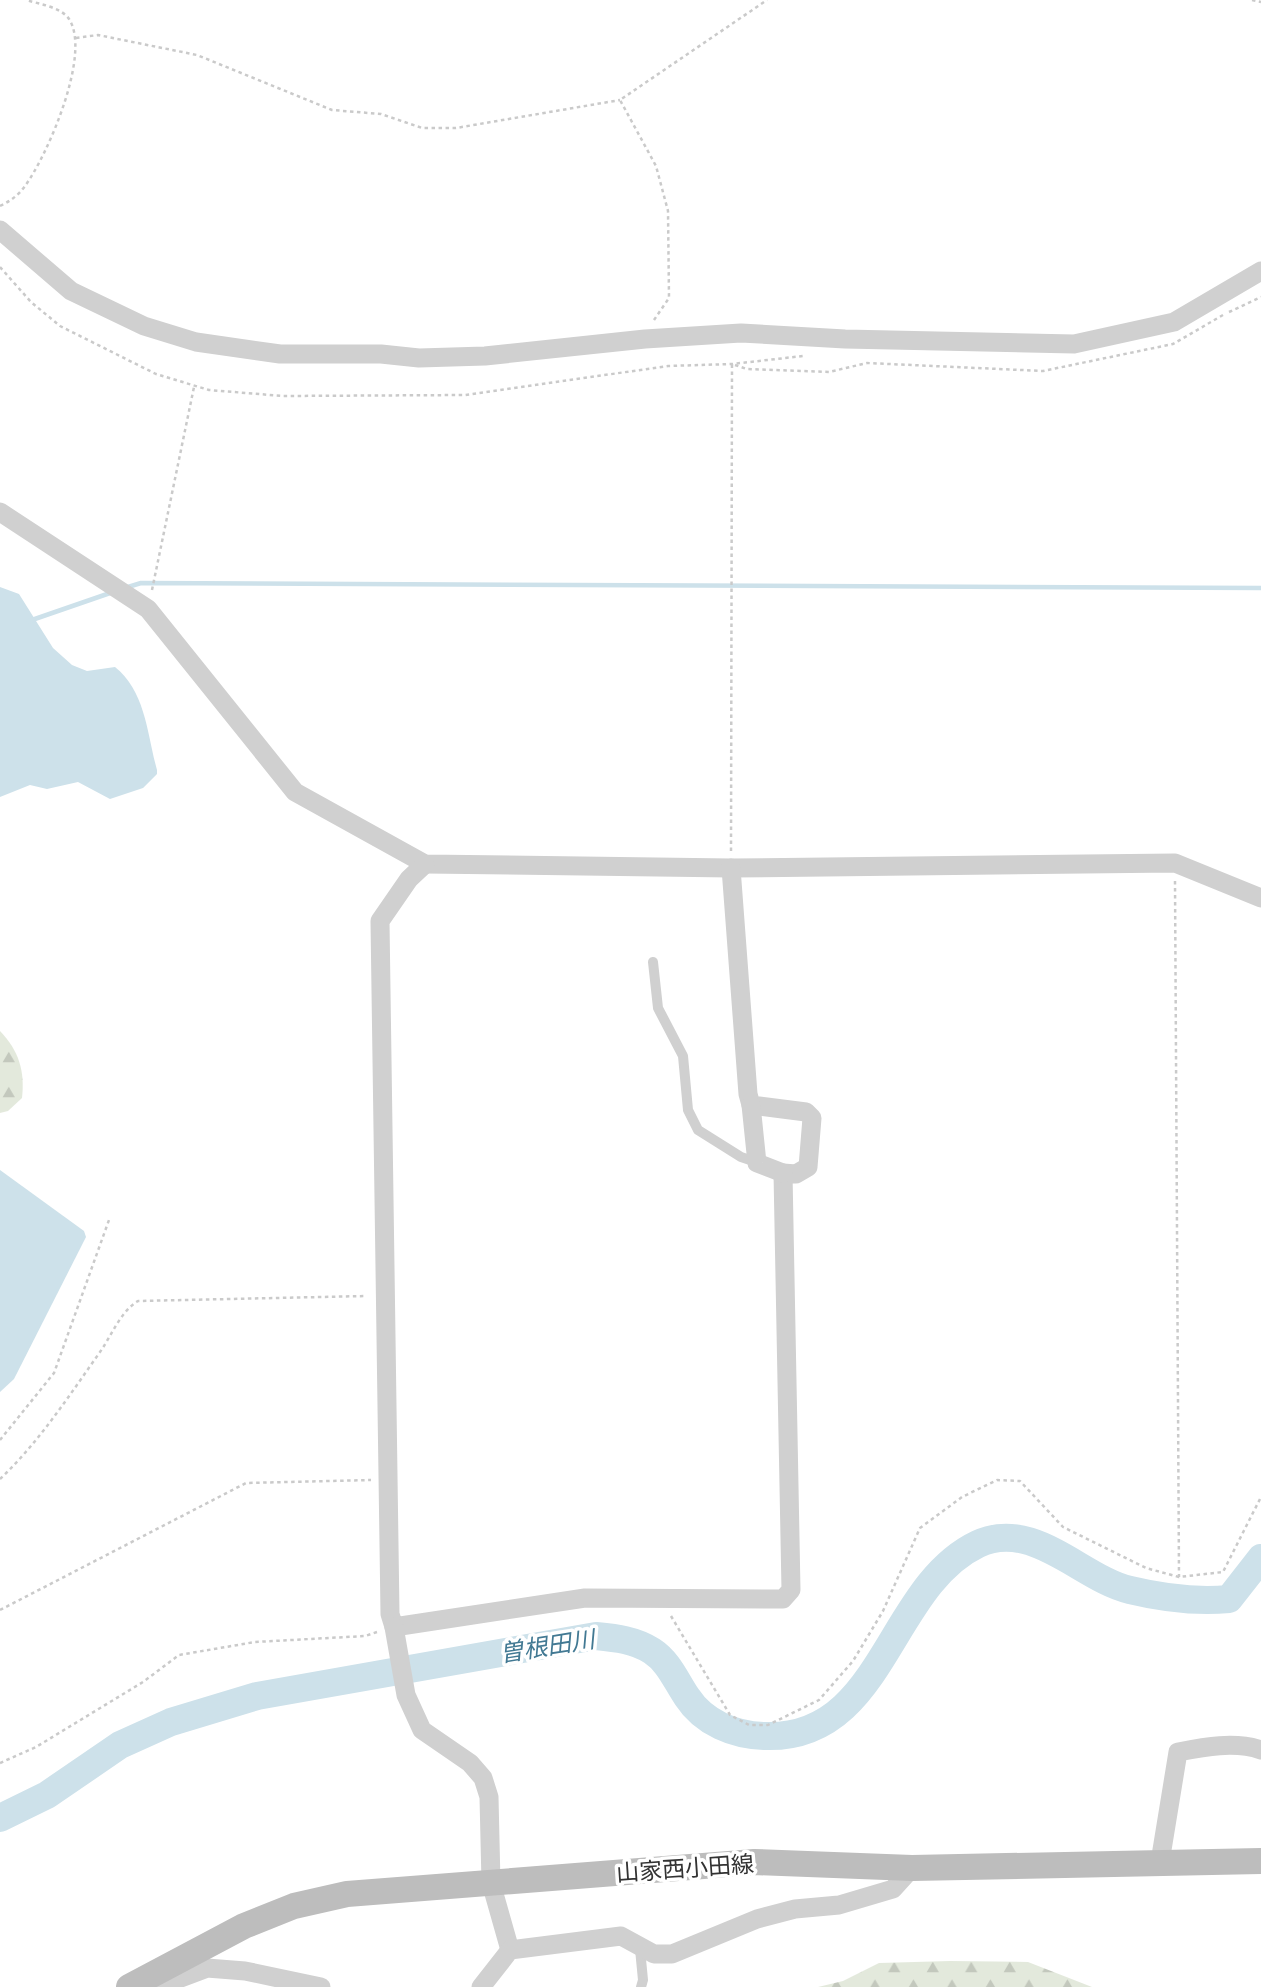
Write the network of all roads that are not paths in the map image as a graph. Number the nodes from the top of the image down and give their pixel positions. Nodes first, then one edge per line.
1 (0, 230) edge
2 (1261, 271) edge
3 (0, 512) edge
4 (425, 864) junction
5 (731, 868) junction
6 (1261, 898) edge
7 (653, 962) dead end
8 (751, 1105) junction
9 (757, 1163) junction
10 (783, 1173) junction
11 (396, 1633) junction
12 (1261, 1750) edge
13 (1261, 1861) edge
14 (1160, 1862) junction
15 (912, 1868) junction
16 (491, 1883) junction
17 (640, 1949) junction
18 (510, 1950) junction
19 (141, 1986) edge
20 (321, 1987) edge
21 (481, 1987) edge
22 (641, 1987) edge

1 - 2 street
3 - 4 street
4 - 5 street
4 - 11 street
5 - 6 street
5 - 8 street
7 - 9 lane
8 - 9 street
8 - 10 street
9 - 10 street
10 - 11 street
11 - 16 street
12 - 14 street
13 - 14 main road, 山家西小田線
14 - 15 main road, 山家西小田線
15 - 16 main road, 山家西小田線
15 - 17 street
16 - 18 street
16 - 19 main road, 山家西小田線
17 - 18 street
17 - 22 lane
18 - 21 street
19 - 20 street

